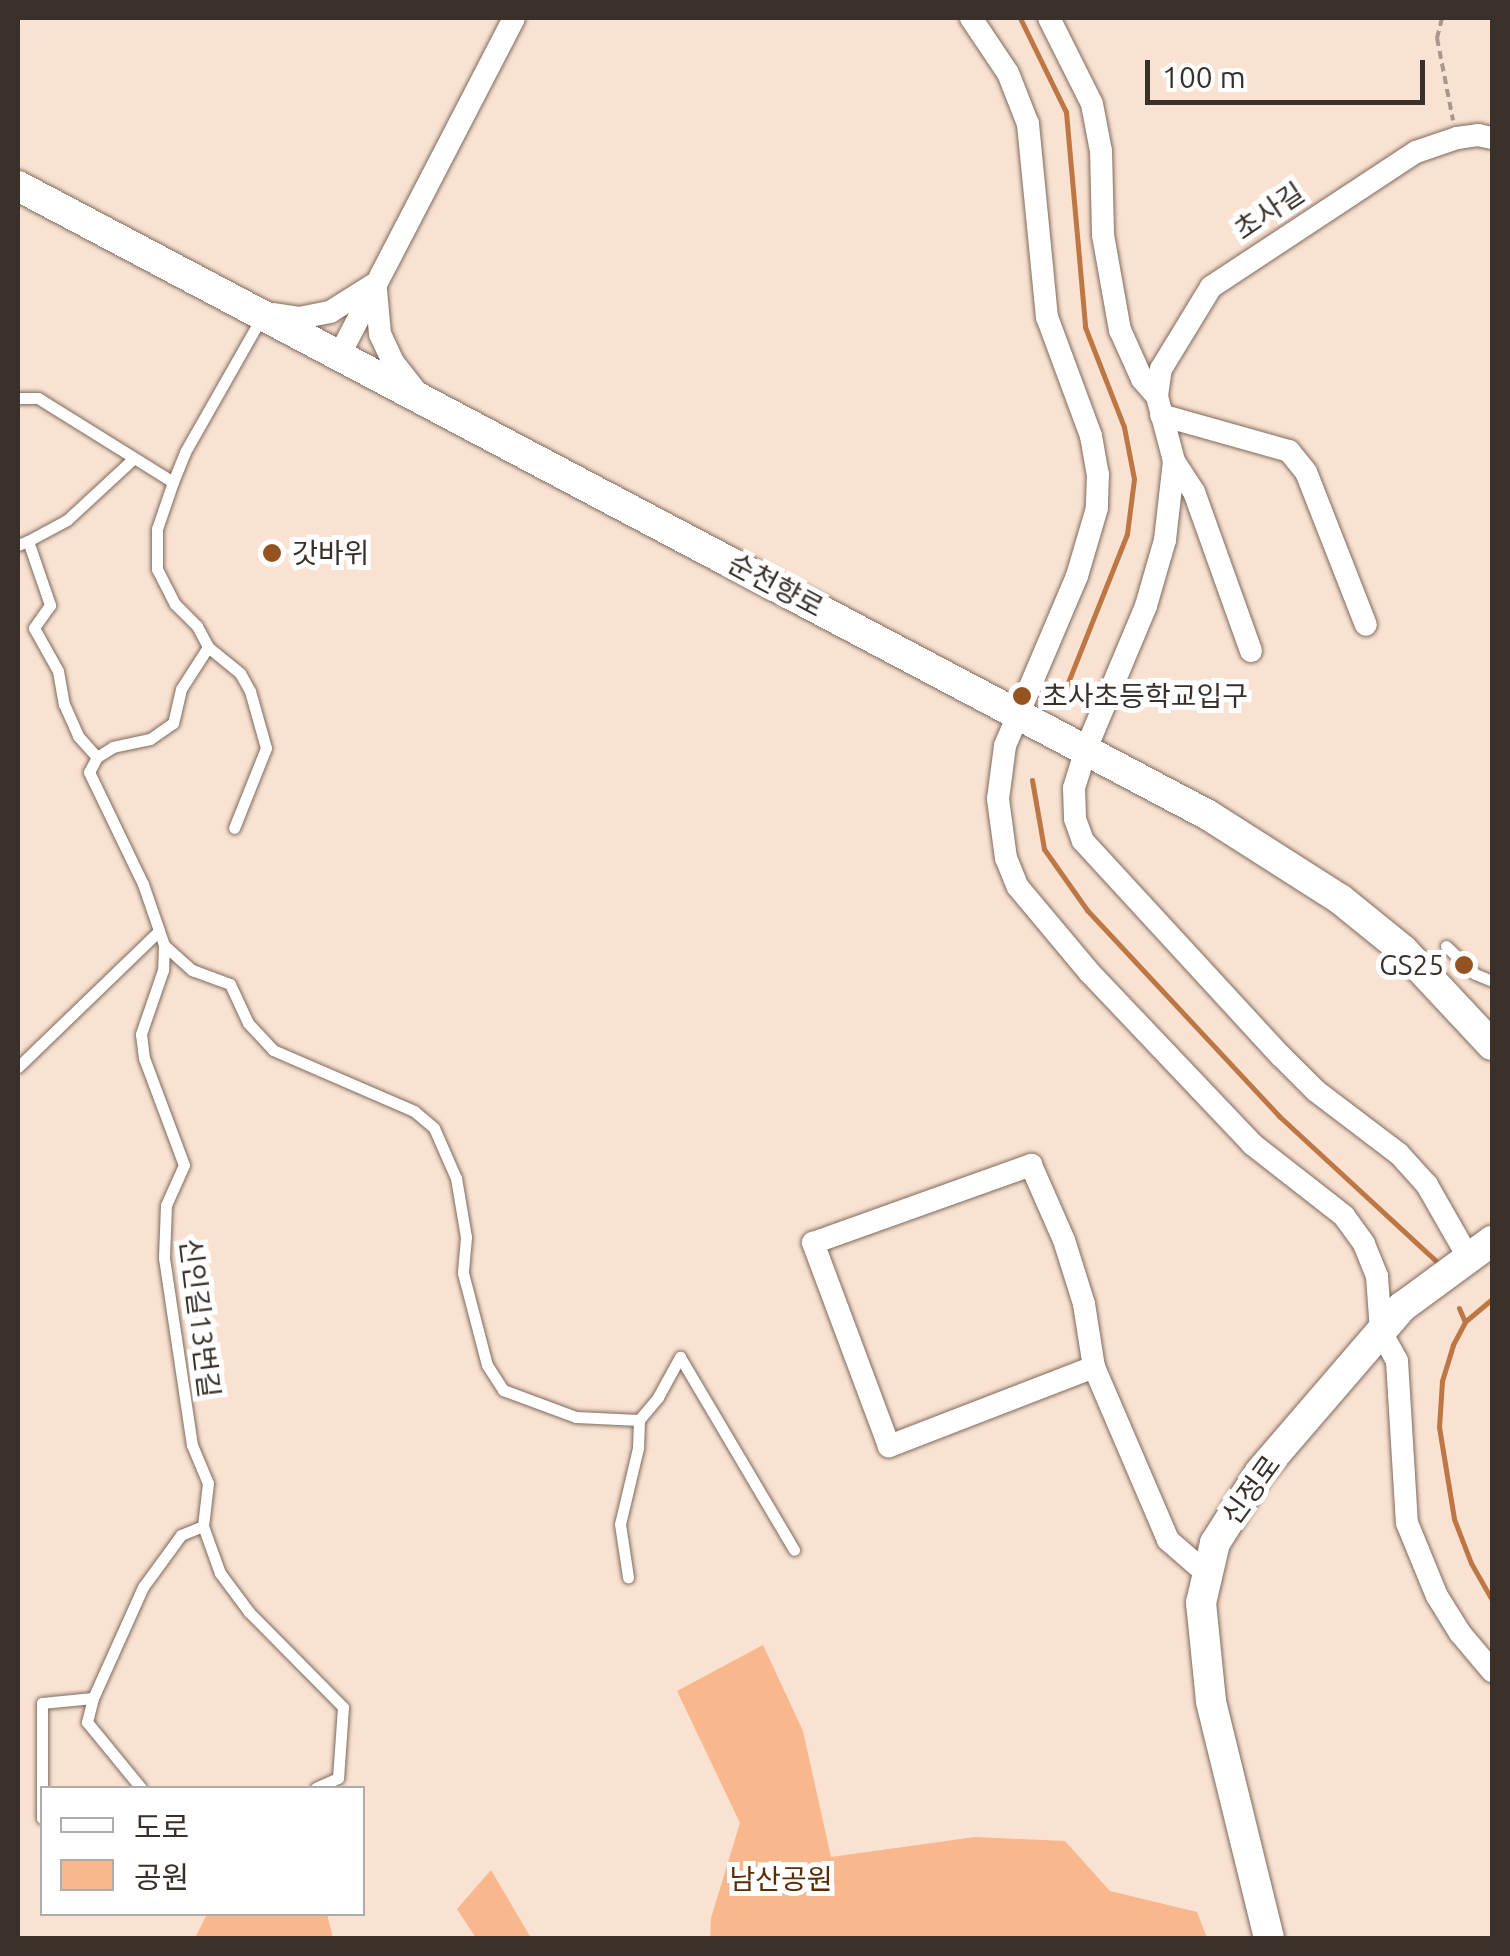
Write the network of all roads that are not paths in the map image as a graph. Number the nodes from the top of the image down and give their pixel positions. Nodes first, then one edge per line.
1 (514, 18) edge
2 (971, 18) edge
3 (1049, 18) edge
4 (1492, 138) edge
5 (18, 186) edge
6 (376, 284) junction
7 (259, 313) junction
8 (340, 354) junction
9 (18, 398) edge
10 (422, 398) junction
11 (1159, 405) junction
12 (134, 458) junction
13 (1174, 462) junction
14 (173, 482) junction
15 (23, 543) edge
16 (1366, 625) dead end
17 (208, 646) junction
18 (1250, 651) dead end
19 (1019, 714) junction
20 (1086, 749) junction
21 (97, 757) junction
22 (234, 828) dead end
23 (159, 931) junction
24 (164, 945) junction
25 (1446, 946) dead end
26 (1492, 981) edge
27 (1492, 1045) edge
28 (18, 1067) edge
29 (1480, 1249) edge
30 (1381, 1332) junction
31 (1094, 1367) junction
32 (639, 1420) junction
33 (203, 1526) junction
34 (794, 1550) dead end
35 (1206, 1573) junction
36 (628, 1577) dead end
37 (1492, 1671) edge
38 (93, 1698) junction
39 (42, 1786) edge
40 (139, 1786) edge
41 (320, 1786) edge
42 (1269, 1938) edge

1 - 6 street
2 - 19 street
3 - 11 street
4 - 11 street, 초사길
5 - 7 main road, 순천향로
6 - 7 street
6 - 8 street
6 - 10 street
7 - 8 main road, 순천향로
7 - 14 lane
8 - 10 main road, 순천향로
9 - 12 lane
10 - 19 main road, 순천향로
11 - 13 street
11 - 16 street
12 - 14 lane
12 - 15 lane
13 - 18 street
13 - 20 street
14 - 17 lane
15 - 21 lane
17 - 21 lane
17 - 22 lane
19 - 20 main road, 순천향로
19 - 30 street
20 - 27 main road, 순천향로
20 - 29 street
21 - 23 lane
23 - 24 lane
23 - 28 lane
24 - 32 lane
24 - 33 lane, 신인길13번길
25 - 26 lane
29 - 30 main road, 신정로
30 - 35 main road, 신정로
30 - 37 street
31 - 31 street
31 - 35 street
32 - 34 lane
32 - 36 lane
33 - 38 lane
33 - 41 lane
35 - 42 main road, 신정로
38 - 39 lane
38 - 40 lane

